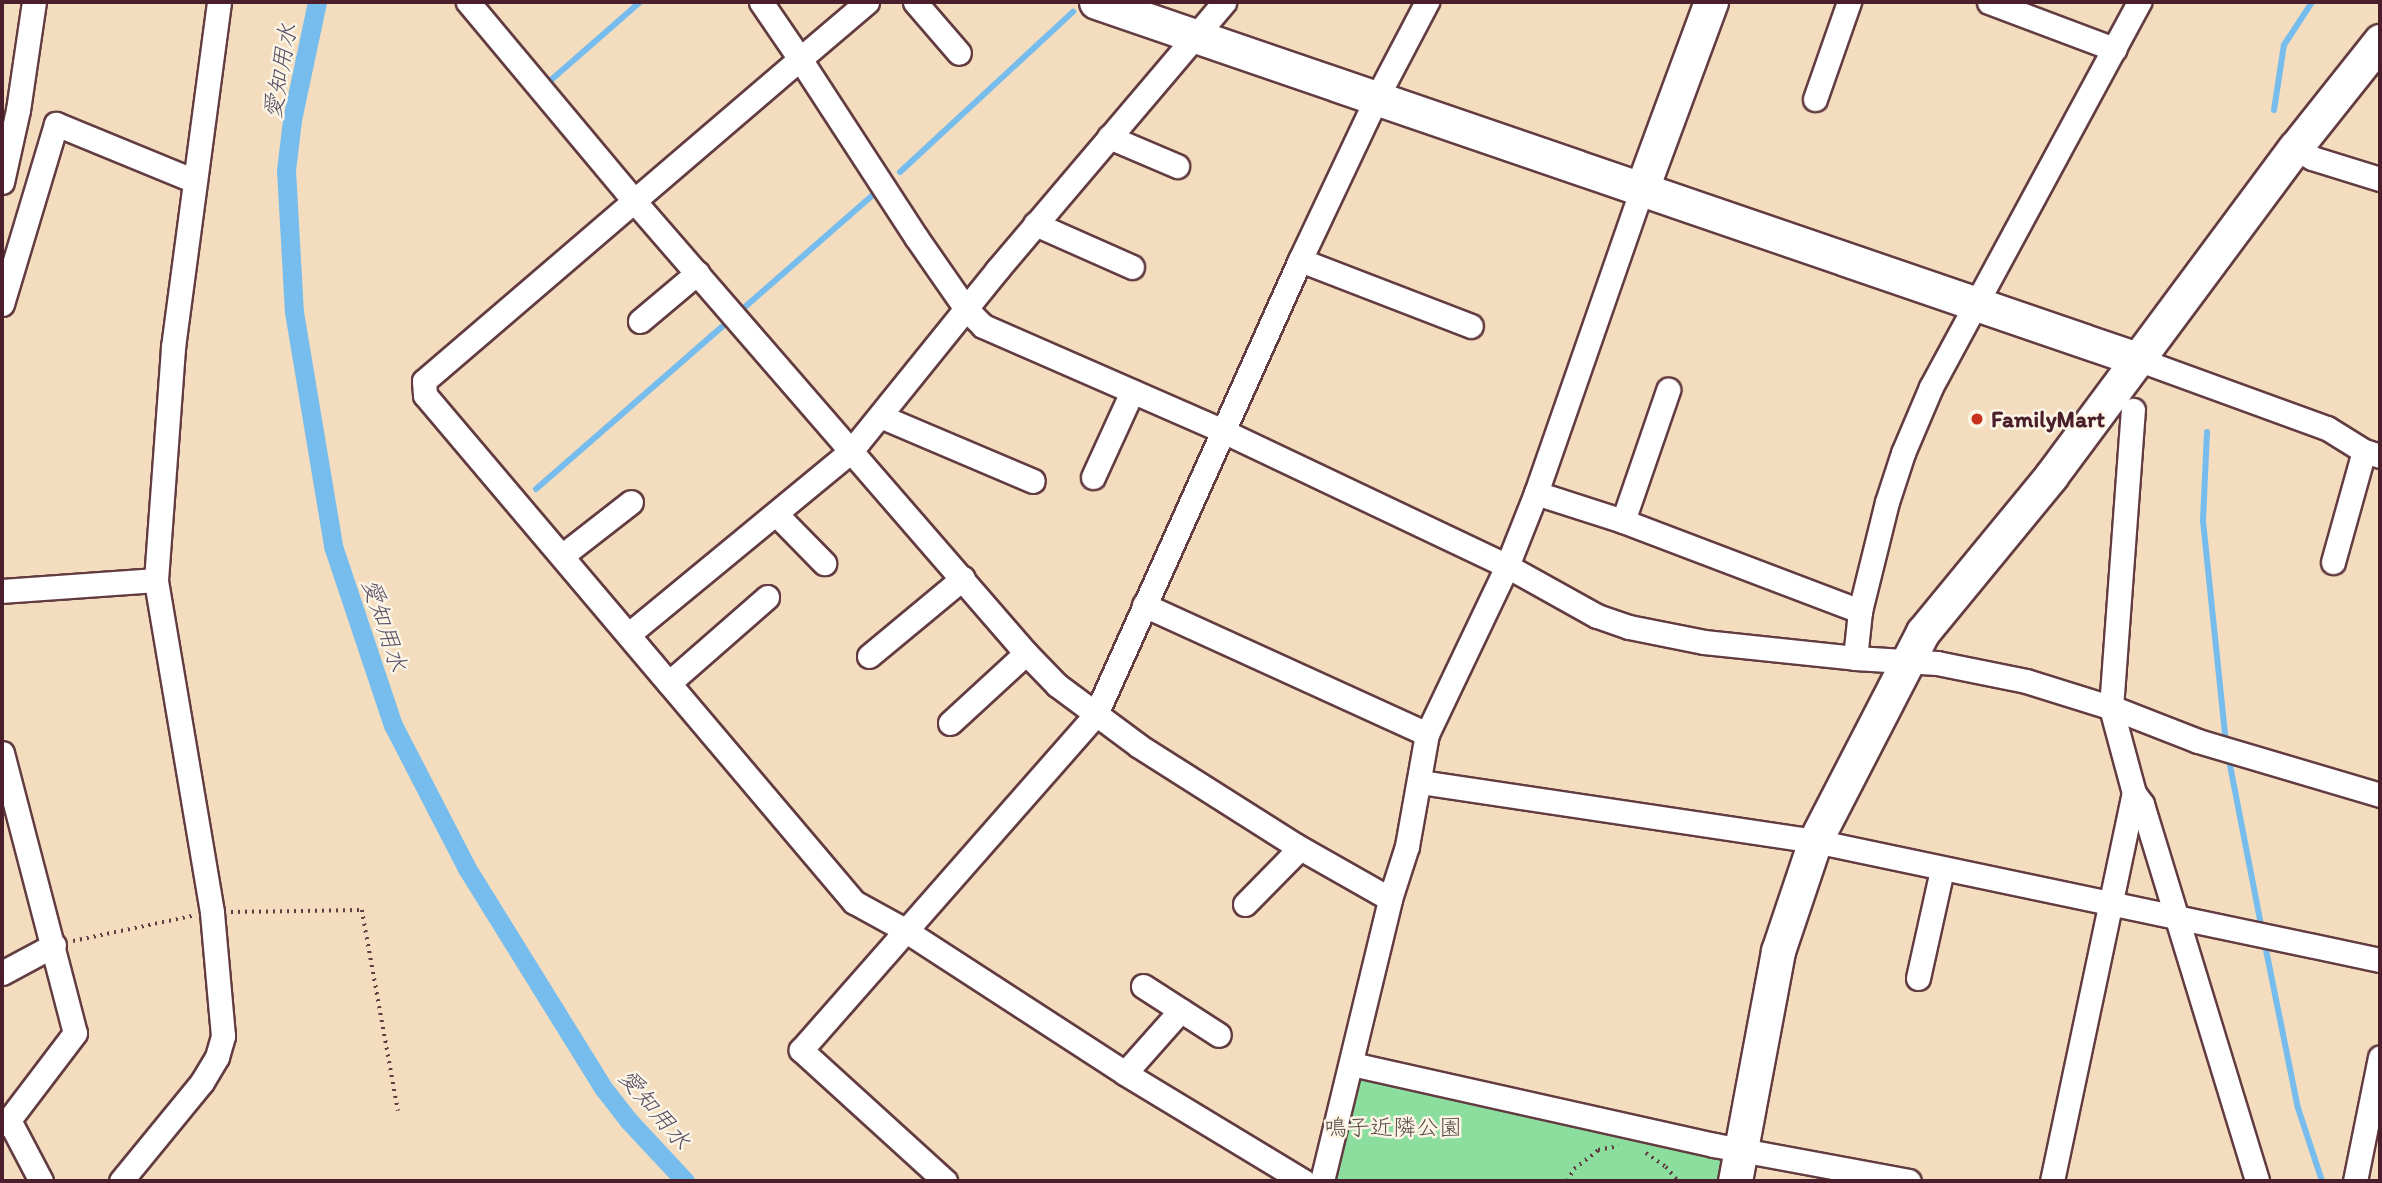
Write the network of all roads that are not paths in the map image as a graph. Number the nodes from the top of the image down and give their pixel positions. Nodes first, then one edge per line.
1 (34, 2) edge
2 (219, 2) edge
3 (468, 2) edge
4 (761, 2) edge
5 (867, 2) edge
6 (915, 2) edge
7 (1097, 2) edge
8 (1224, 2) edge
9 (1427, 2) edge
10 (1711, 2) edge
11 (1849, 2) edge
12 (1989, 2) edge
13 (2140, 2) edge
14 (1192, 37) junction
15 (2380, 41) edge
16 (2114, 49) junction
17 (959, 53) dead end
18 (800, 59) junction
19 (1376, 99) junction
20 (1815, 99) dead end
21 (1109, 137) junction
22 (2295, 148) junction
23 (1177, 166) dead end
24 (2380, 179) edge
25 (195, 181) junction
26 (2, 182) edge
27 (1641, 191) junction
28 (635, 202) junction
29 (1035, 224) junction
30 (1300, 260) junction
31 (1132, 267) dead end
32 (697, 273) junction
33 (2, 304) edge
34 (1974, 304) junction
35 (966, 309) junction
36 (640, 321) dead end
37 (1471, 326) dead end
38 (2137, 359) junction
39 (1668, 390) dead end
40 (1132, 392) junction
41 (2133, 410) dead end
42 (880, 416) junction
43 (1223, 431) junction
44 (852, 451) junction
45 (2372, 453) edge
46 (1093, 477) dead end
47 (1032, 481) dead end
48 (1536, 493) junction
49 (631, 502) dead end
50 (776, 514) junction
51 (1623, 521) junction
52 (563, 555) junction
53 (2333, 562) dead end
54 (824, 563) dead end
55 (1507, 566) junction
56 (963, 578) junction
57 (156, 580) junction
58 (2, 591) edge
59 (767, 597) dead end
60 (1144, 605) junction
61 (1860, 611) junction
62 (629, 634) junction
63 (1026, 653) junction
64 (869, 656) dead end
65 (1855, 658) junction
66 (1907, 662) junction
67 (670, 682) junction
68 (2111, 708) junction
69 (1096, 714) junction
70 (950, 723) dead end
71 (1427, 734) junction
72 (2, 753) edge
73 (1421, 782) junction
74 (2134, 793) junction
75 (2380, 795) edge
76 (1815, 841) junction
77 (1300, 848) junction
78 (1942, 870) junction
79 (1391, 898) junction
80 (2111, 902) junction
81 (1245, 904) dead end
82 (2176, 917) junction
83 (905, 930) junction
84 (54, 945) junction
85 (2380, 960) edge
86 (2, 973) edge
87 (1918, 978) dead end
88 (1143, 986) dead end
89 (1181, 1010) junction
90 (1219, 1035) dead end
91 (2380, 1057) edge
92 (1352, 1063) junction
93 (1125, 1073) junction
94 (5, 1122) edge
95 (1738, 1166) edge
96 (41, 1181) edge
97 (121, 1181) edge
98 (945, 1181) edge
99 (1303, 1181) edge
100 (1322, 1181) edge
101 (1909, 1181) edge
102 (2052, 1181) edge
103 (2257, 1181) edge
104 (2355, 1181) edge

1 - 26 street
2 - 25 street
3 - 28 street
4 - 18 street
5 - 18 street
6 - 17 street
7 - 14 street
8 - 14 street
9 - 19 street
10 - 27 street
11 - 20 street
12 - 16 street
13 - 16 street
14 - 19 street
14 - 21 street
15 - 22 street
16 - 34 street
18 - 28 street
18 - 35 street
19 - 27 street
19 - 30 street
21 - 23 street
21 - 29 street
22 - 24 street
22 - 38 street
25 - 33 street
25 - 57 street
27 - 34 street
27 - 48 street
28 - 32 street
28 - 52 street
29 - 31 street
29 - 35 street
30 - 37 street
30 - 43 street
32 - 36 street
32 - 44 street
34 - 38 street
34 - 61 street
35 - 40 street
35 - 42 street
38 - 45 street
38 - 66 street
39 - 51 street
40 - 43 street
40 - 46 street
41 - 68 street
42 - 44 street
42 - 47 street
43 - 55 street
43 - 60 street
44 - 50 street
44 - 56 street
45 - 53 street
48 - 51 street
48 - 55 street
49 - 52 street
50 - 54 street
50 - 62 street
51 - 61 street
52 - 62 street
55 - 65 street
55 - 71 street
56 - 63 street
56 - 64 street
57 - 58 street
57 - 97 street
59 - 67 street
60 - 69 street
60 - 71 street
61 - 65 street
62 - 67 street
63 - 69 street
63 - 70 street
65 - 66 street
66 - 68 street
66 - 76 street
67 - 83 street
68 - 74 street
68 - 75 street
69 - 77 street
69 - 83 street
71 - 73 street
72 - 84 street
73 - 76 street
73 - 79 street
74 - 80 street
74 - 82 street
76 - 78 street
76 - 95 street
77 - 79 street
77 - 81 street
78 - 80 street
78 - 87 street
79 - 92 street
80 - 82 street
80 - 102 street
82 - 85 street
82 - 103 street
83 - 93 street
83 - 98 street
84 - 86 street
84 - 94 street
88 - 89 street
89 - 90 street
89 - 93 street
91 - 104 street
92 - 95 street
92 - 100 street
93 - 99 street
94 - 96 street
95 - 101 street

